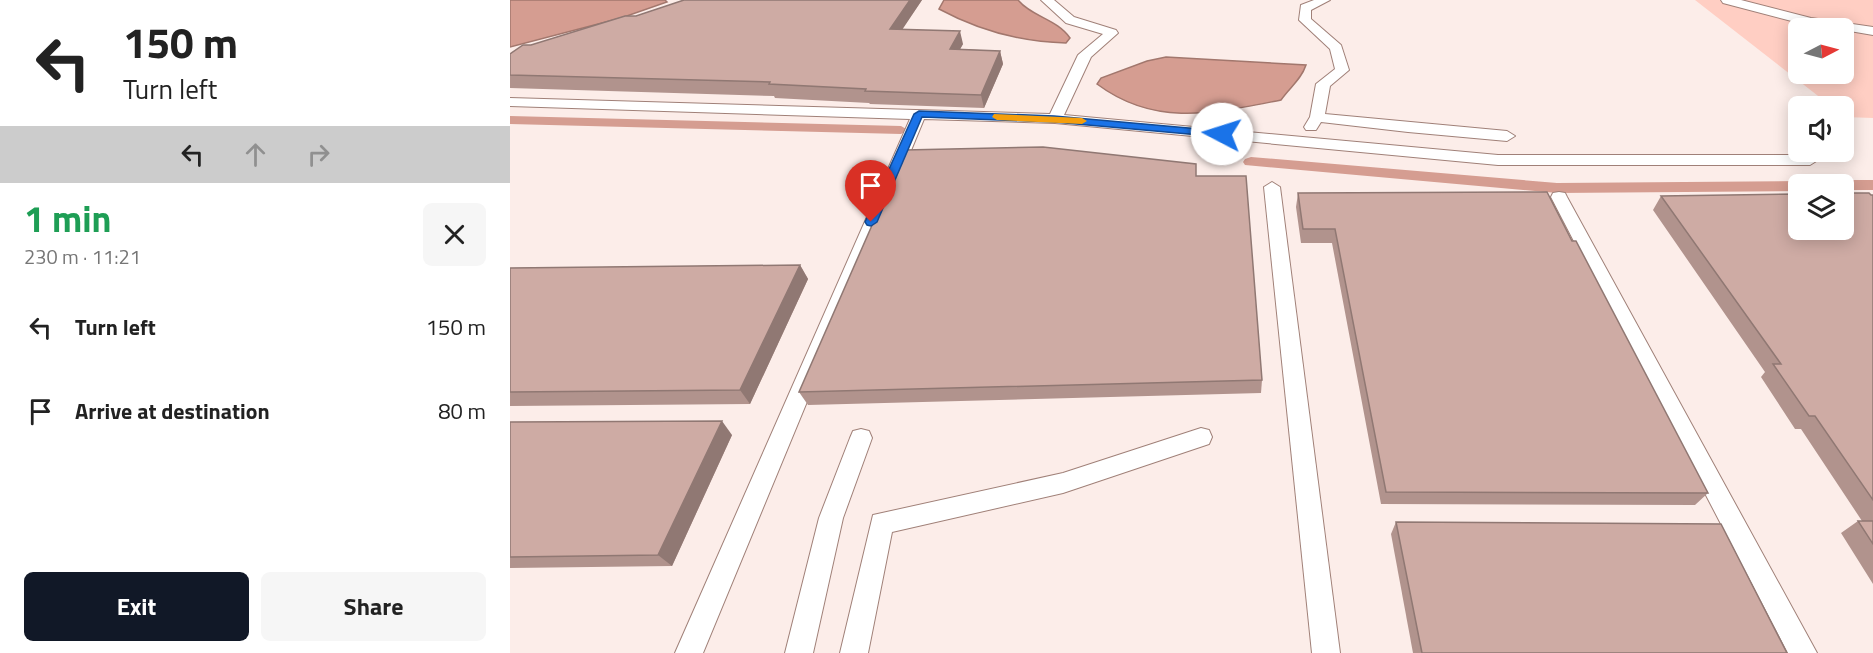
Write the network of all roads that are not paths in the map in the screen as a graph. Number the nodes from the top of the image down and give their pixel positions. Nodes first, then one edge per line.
1 (1047, 0) edge
2 (1324, 0) edge
3 (1727, 0) edge
4 (1873, 31) edge
5 (510, 102) edge
6 (919, 114) junction
7 (1317, 117) junction
8 (1054, 119) junction
9 (1507, 136) dead end
10 (1301, 141) junction
11 (1788, 160) edge
12 (1272, 187) dead end
13 (1559, 197) dead end
14 (1201, 437) dead end
15 (861, 438) dead end
16 (689, 653) edge
17 (799, 653) edge
18 (854, 653) edge
19 (1326, 653) edge
20 (1803, 653) edge

1 - 8 street
2 - 7 street
3 - 4 street
5 - 6 street
6 - 8 street
6 - 16 street
7 - 9 street
7 - 10 street
8 - 10 street
10 - 11 street
12 - 19 street
13 - 20 street
14 - 18 street
15 - 17 street

